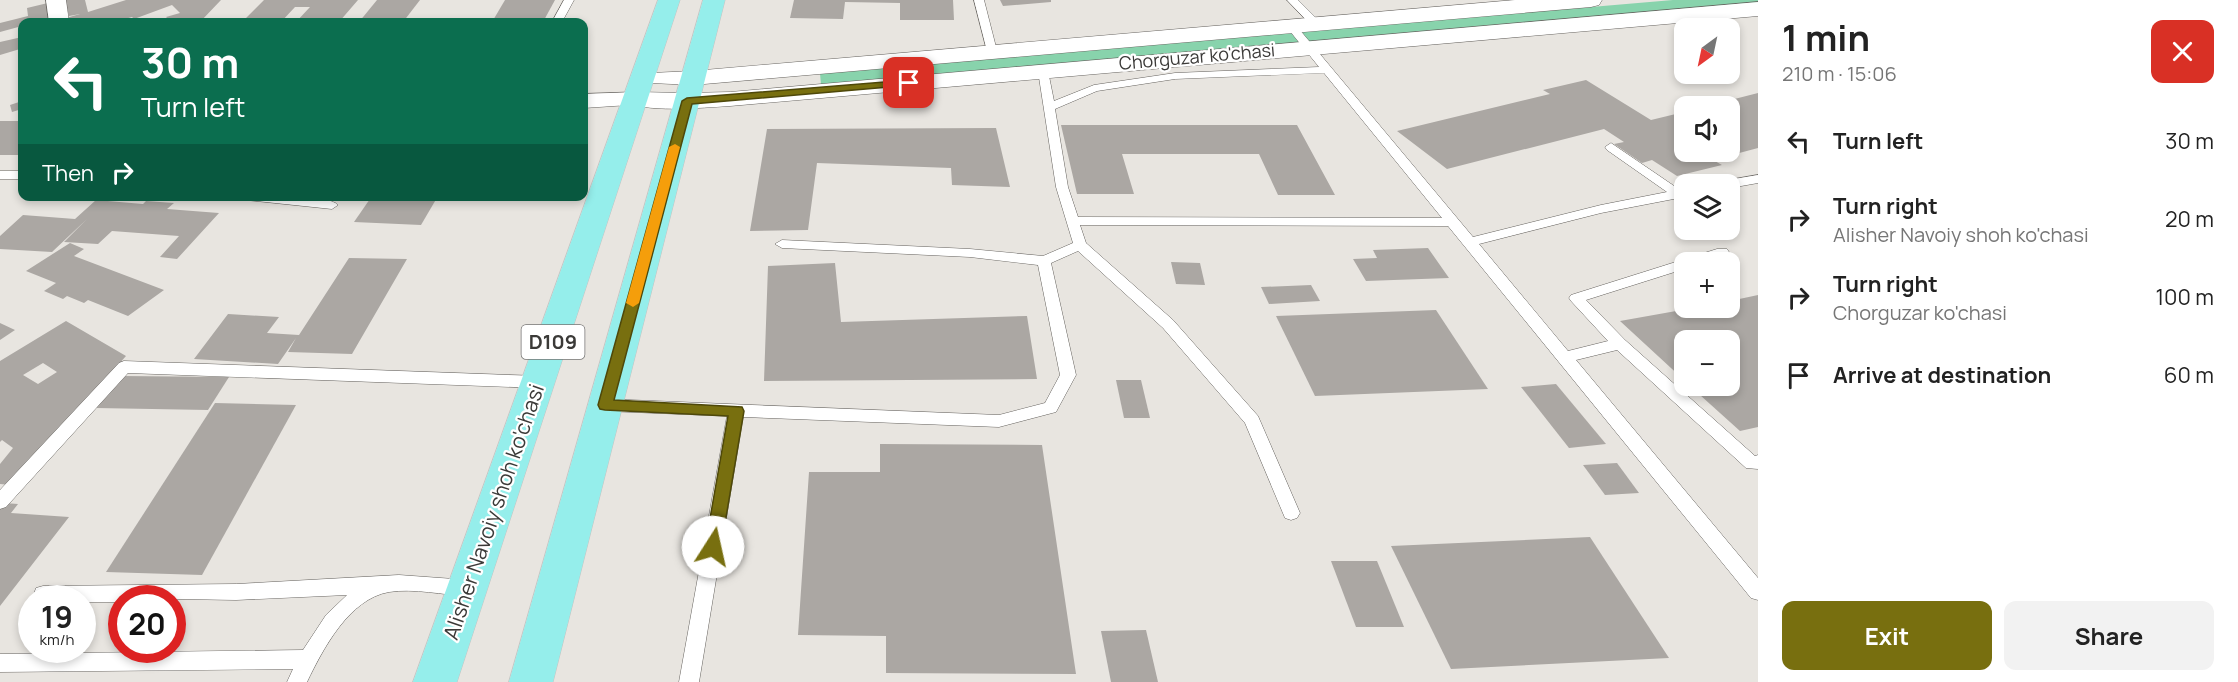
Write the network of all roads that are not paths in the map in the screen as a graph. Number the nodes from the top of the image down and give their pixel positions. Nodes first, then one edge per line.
1 (56, 0) edge
2 (568, 0) edge
3 (669, 0) edge
4 (714, 0) edge
5 (979, 0) edge
6 (1293, 0) edge
7 (1591, 0) edge
8 (1518, 3) edge
9 (1758, 9) edge
10 (58, 18) edge
11 (559, 18) edge
12 (1315, 23) junction
13 (1290, 25) junction
14 (1309, 47) junction
15 (992, 51) junction
16 (1328, 70) junction
17 (1043, 71) junction
18 (639, 88) junction
19 (690, 89) junction
20 (588, 99) edge
21 (1049, 107) junction
22 (1611, 147) dead end
23 (0, 175) edge
24 (18, 175) edge
25 (1758, 179) edge
26 (1740, 182) edge
27 (1674, 189) edge
28 (1674, 195) edge
29 (294, 201) edge
30 (332, 205) dead end
31 (1073, 221) junction
32 (1453, 222) junction
33 (1470, 243) junction
34 (782, 244) dead end
35 (1080, 245) junction
36 (1044, 261) junction
37 (1674, 267) edge
38 (1620, 344) junction
39 (1565, 357) junction
40 (540, 382) junction
41 (605, 405) junction
42 (736, 411) junction
43 (1758, 462) edge
44 (0, 502) edge
45 (1291, 513) dead end
46 (387, 584) junction
47 (468, 588) junction
48 (1758, 592) edge
49 (96, 593) edge
50 (307, 659) junction
51 (0, 663) edge
52 (297, 682) edge
53 (435, 682) edge
54 (531, 682) edge
55 (689, 682) edge

1 - 10 street
2 - 11 lane
3 - 18 main road, Alisher Navoiy shoh ko'chasi / D109
4 - 19 main road
5 - 15 lane
6 - 12 lane
7 - 8 main road, Chorguzar ko'chasi
8 - 12 main road, Chorguzar ko'chasi
9 - 14 main road, Chorguzar ko'chasi
12 - 13 main road, Chorguzar ko'chasi
13 - 14 lane
13 - 15 main road, Chorguzar ko'chasi
14 - 16 lane
14 - 17 main road, Chorguzar ko'chasi
15 - 19 main road, Chorguzar ko'chasi
16 - 21 lane
16 - 32 lane
17 - 19 main road, Chorguzar ko'chasi
17 - 21 lane
18 - 19 main road, Chorguzar ko'chasi
18 - 20 street
18 - 40 main road, Alisher Navoiy shoh ko'chasi / D109
19 - 41 main road
21 - 31 lane
22 - 27 lane
23 - 24 lane
25 - 26 lane
28 - 33 lane
29 - 30 lane
31 - 32 lane
31 - 35 lane
32 - 33 lane
33 - 39 lane
34 - 36 lane
35 - 36 lane
35 - 45 lane
36 - 42 lane
37 - 38 lane
38 - 39 lane
38 - 43 lane
39 - 48 lane
40 - 44 lane
40 - 47 main road, Alisher Navoiy shoh ko'chasi / D109
41 - 42 lane
41 - 54 main road
42 - 55 lane
46 - 47 lane
46 - 49 lane
46 - 50 lane
47 - 53 main road, Alisher Navoiy shoh ko'chasi / D109
50 - 51 lane
50 - 52 lane

